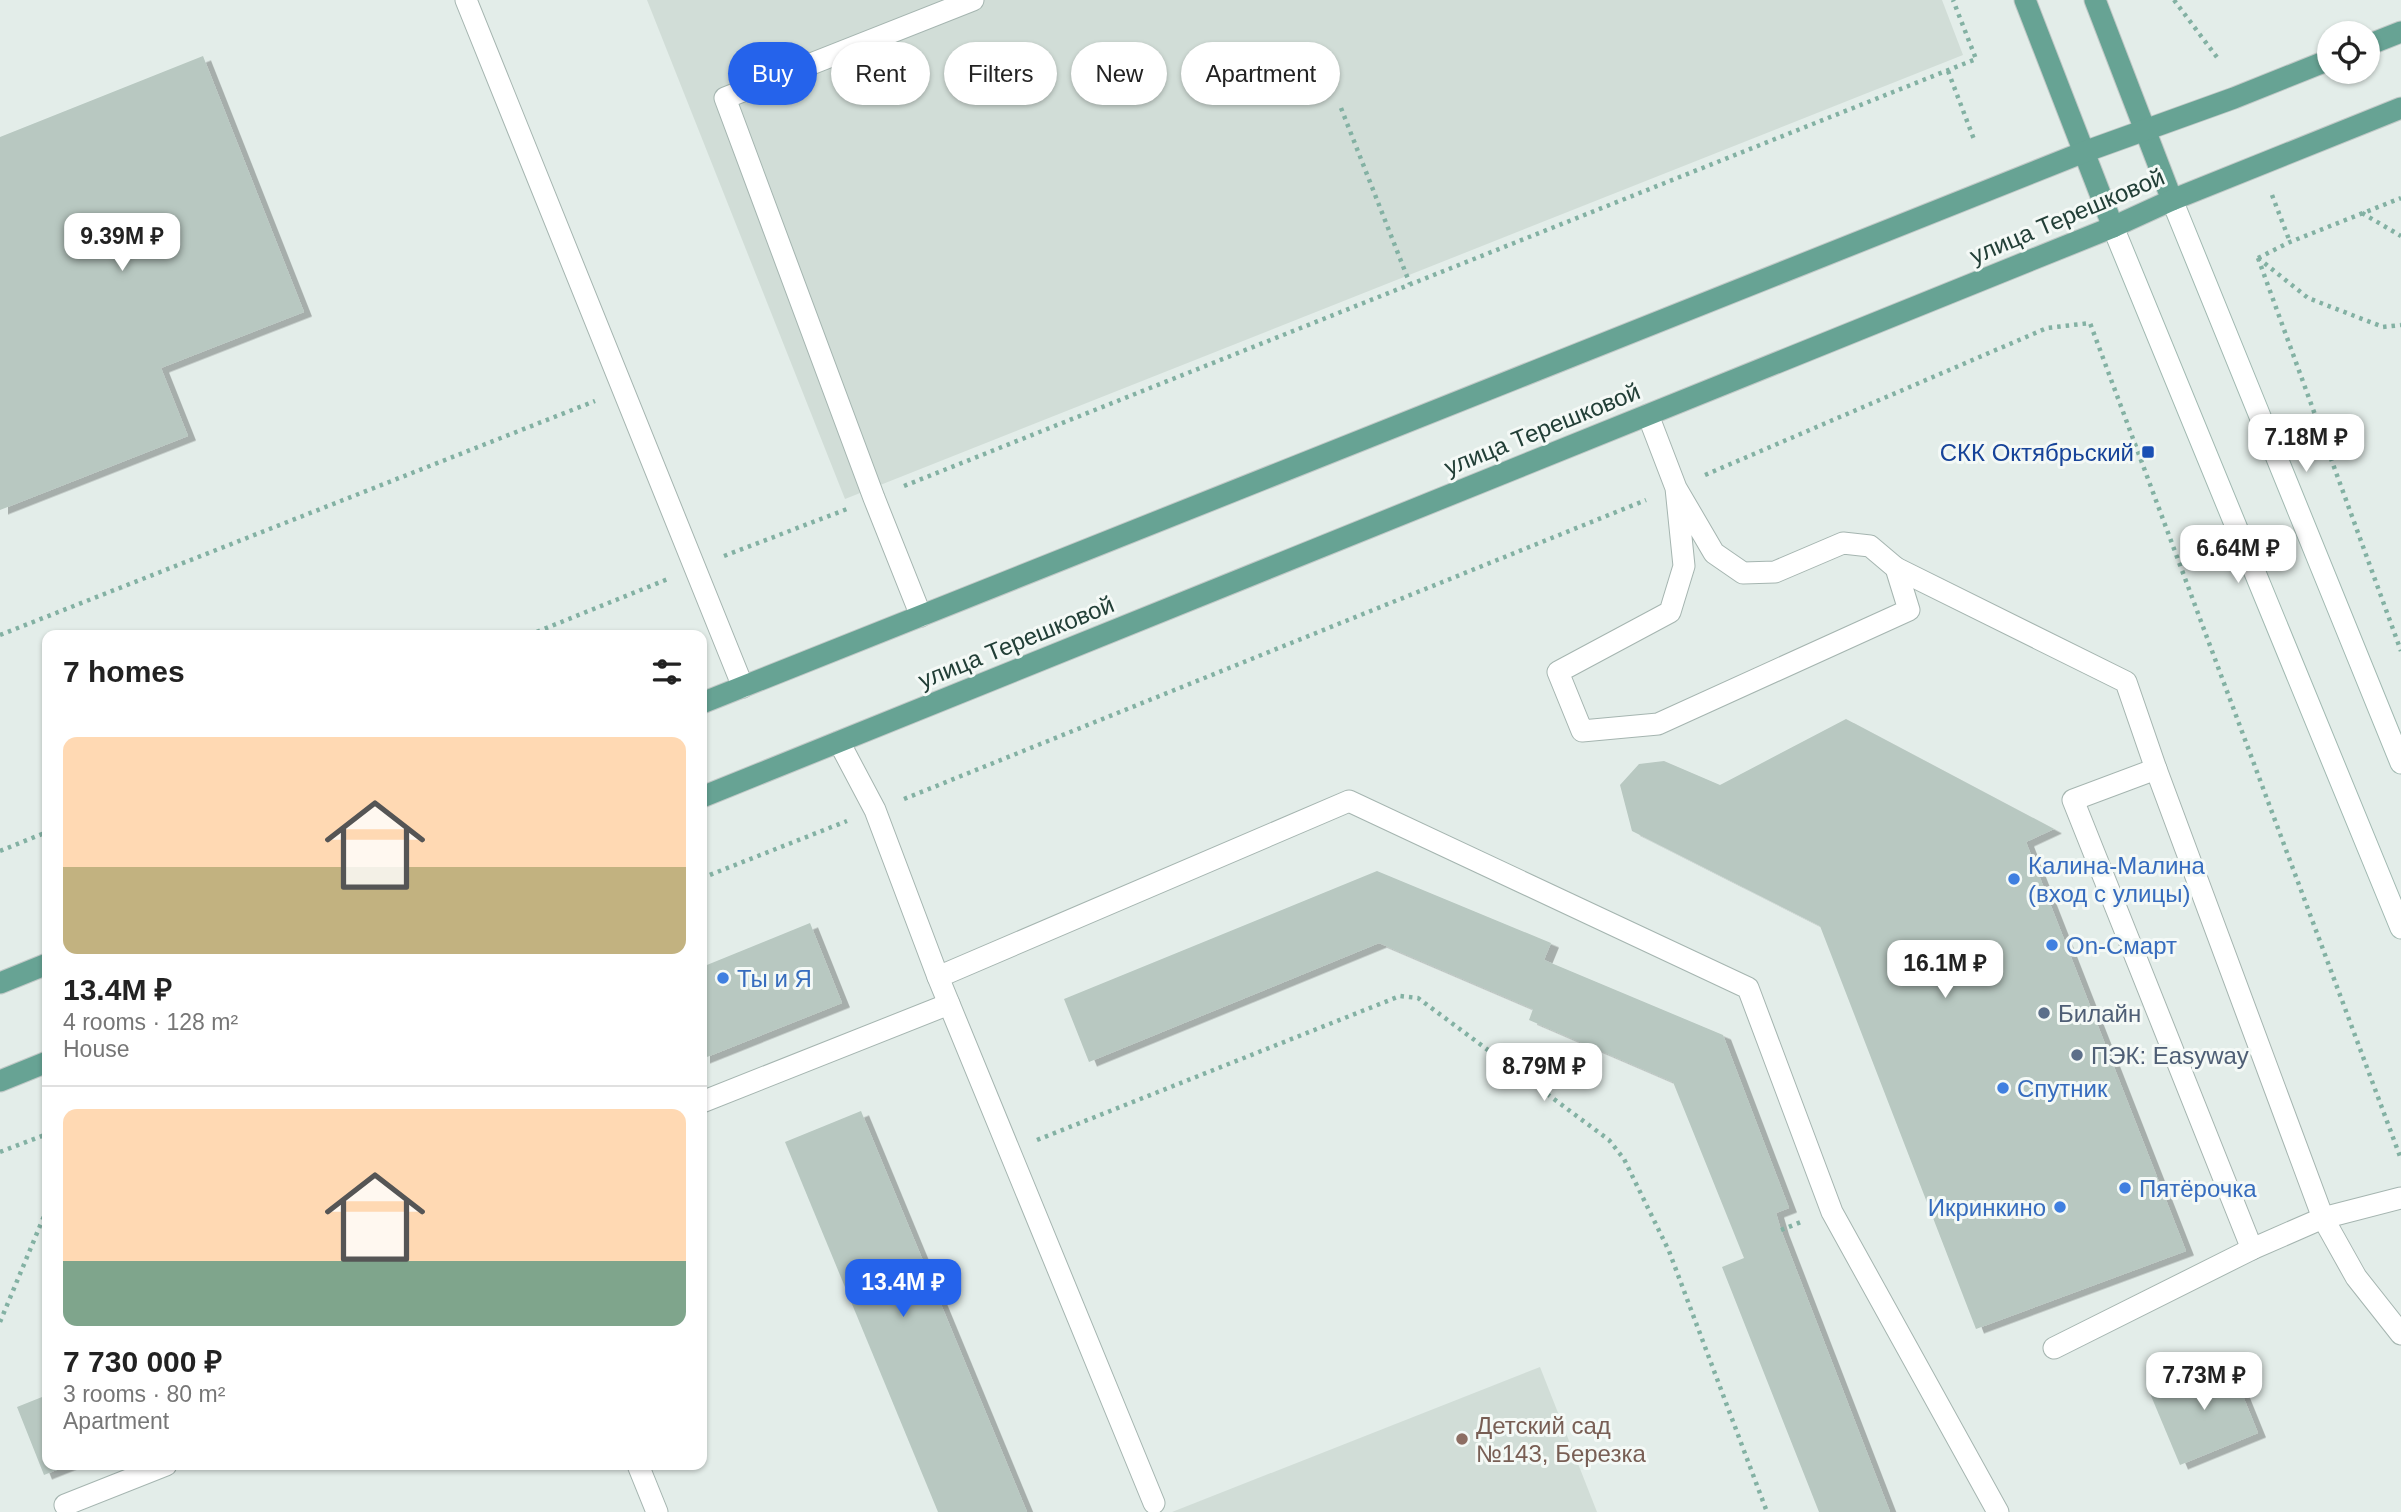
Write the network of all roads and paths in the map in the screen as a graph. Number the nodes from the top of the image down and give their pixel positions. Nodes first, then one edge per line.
1 (466, 0) edge
2 (973, 0) edge
3 (1953, 0) edge
4 (2025, 0) edge
5 (2095, 0) edge
6 (2174, 0) edge
7 (2401, 32) edge
8 (2380, 40) edge
9 (2219, 60) dead end
10 (2317, 66) edge
11 (1948, 70) junction
12 (1341, 108) dead end
13 (2401, 108) edge
14 (2145, 131) junction
15 (1975, 142) dead end
16 (2084, 152) junction
17 (2272, 195) dead end
18 (2401, 198) edge
19 (2172, 200) junction
20 (2361, 213) junction
21 (2113, 227) junction
22 (2401, 236) edge
23 (2290, 242) junction
24 (2258, 258) junction
25 (1410, 284) junction
26 (2401, 325) edge
27 (623, 390) junction
28 (1648, 415) junction
29 (1676, 488) junction
30 (874, 498) junction
31 (694, 568) junction
32 (1896, 568) junction
33 (921, 616) junction
34 (541, 630) edge
35 (0, 635) edge
36 (2401, 651) edge
37 (743, 687) junction
38 (707, 701) edge
39 (839, 742) junction
40 (2401, 763) edge
41 (2156, 769) junction
42 (707, 795) edge
43 (875, 810) junction
44 (42, 834) edge
45 (0, 851) edge
46 (707, 876) edge
47 (2401, 928) edge
48 (42, 966) edge
49 (938, 977) junction
50 (0, 983) edge
51 (949, 1004) junction
52 (42, 1064) edge
53 (0, 1081) edge
54 (707, 1100) edge
55 (42, 1136) edge
56 (1010, 1151) junction
57 (0, 1152) edge
58 (2401, 1160) edge
59 (2401, 1198) edge
60 (2323, 1218) junction
61 (42, 1221) edge
62 (2252, 1249) junction
63 (0, 1322) edge
64 (2401, 1334) edge
65 (2053, 1348) dead end
66 (154, 1470) edge
67 (640, 1470) edge
68 (1154, 1503) dead end
69 (65, 1506) dead end
70 (657, 1512) edge
71 (1767, 1512) edge
72 (1998, 1512) edge

1 - 27 main road
2 - 30 main road
3 - 11 path
4 - 16 main road
5 - 14 main road
6 - 9 path
7 - 8 main road
10 - 14 main road, улица Терешковой
11 - 15 path
11 - 25 path
12 - 25 path
13 - 19 main road, улица Терешковой
14 - 16 main road, улица Терешковой
14 - 19 main road
16 - 21 main road
16 - 33 main road, улица Терешковой
17 - 23 path
18 - 20 path
19 - 21 main road, улица Терешковой
19 - 40 main road
20 - 22 path
20 - 23 path
21 - 28 main road, улица Терешковой
21 - 47 main road
23 - 24 path
24 - 26 path
24 - 36 path
25 - 30 path
27 - 31 main road
27 - 35 path
28 - 29 main road
28 - 39 main road, улица Терешковой
29 - 32 main road
29 - 32 main road
29 - 43 path
29 - 58 path
30 - 31 path
30 - 33 main road
31 - 34 path
31 - 37 main road
32 - 41 main road
33 - 37 main road, улица Терешковой
37 - 38 main road, улица Терешковой
39 - 42 main road, улица Терешковой
39 - 43 main road
41 - 60 main road
41 - 62 main road
43 - 46 path
43 - 49 main road
44 - 45 path
48 - 50 main road
49 - 51 main road
49 - 72 main road
51 - 54 main road
51 - 56 main road
52 - 53 main road
55 - 57 path
56 - 68 main road
56 - 71 path
59 - 60 main road
60 - 62 main road
60 - 64 main road
61 - 63 path
62 - 65 main road
66 - 69 main road
67 - 70 main road

